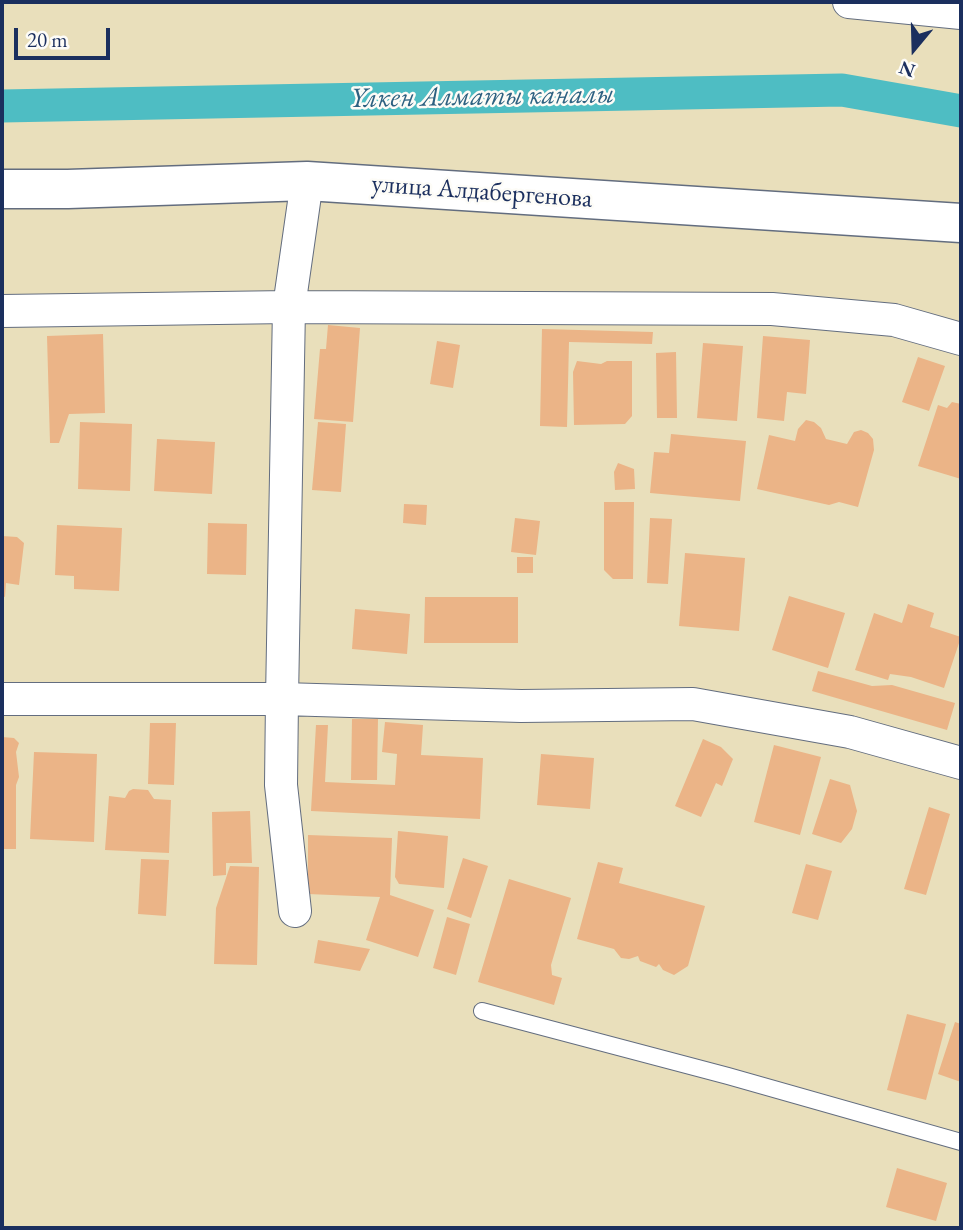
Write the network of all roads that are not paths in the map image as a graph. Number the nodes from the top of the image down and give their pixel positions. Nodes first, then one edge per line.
1 (849, 2) edge
2 (961, 13) edge
3 (307, 181) junction
4 (2, 189) edge
5 (961, 223) edge
6 (289, 307) junction
7 (2, 311) edge
8 (961, 339) edge
9 (2, 699) edge
10 (282, 699) junction
11 (961, 762) edge
12 (295, 911) dead end
13 (482, 1011) dead end
14 (961, 1142) edge

1 - 2 street
3 - 4 main road, улица Алдабергенова
3 - 5 main road, улица Алдабергенова
3 - 6 street
6 - 7 street
6 - 8 street
6 - 10 street
9 - 10 street
10 - 11 street
10 - 12 street
13 - 14 lane

